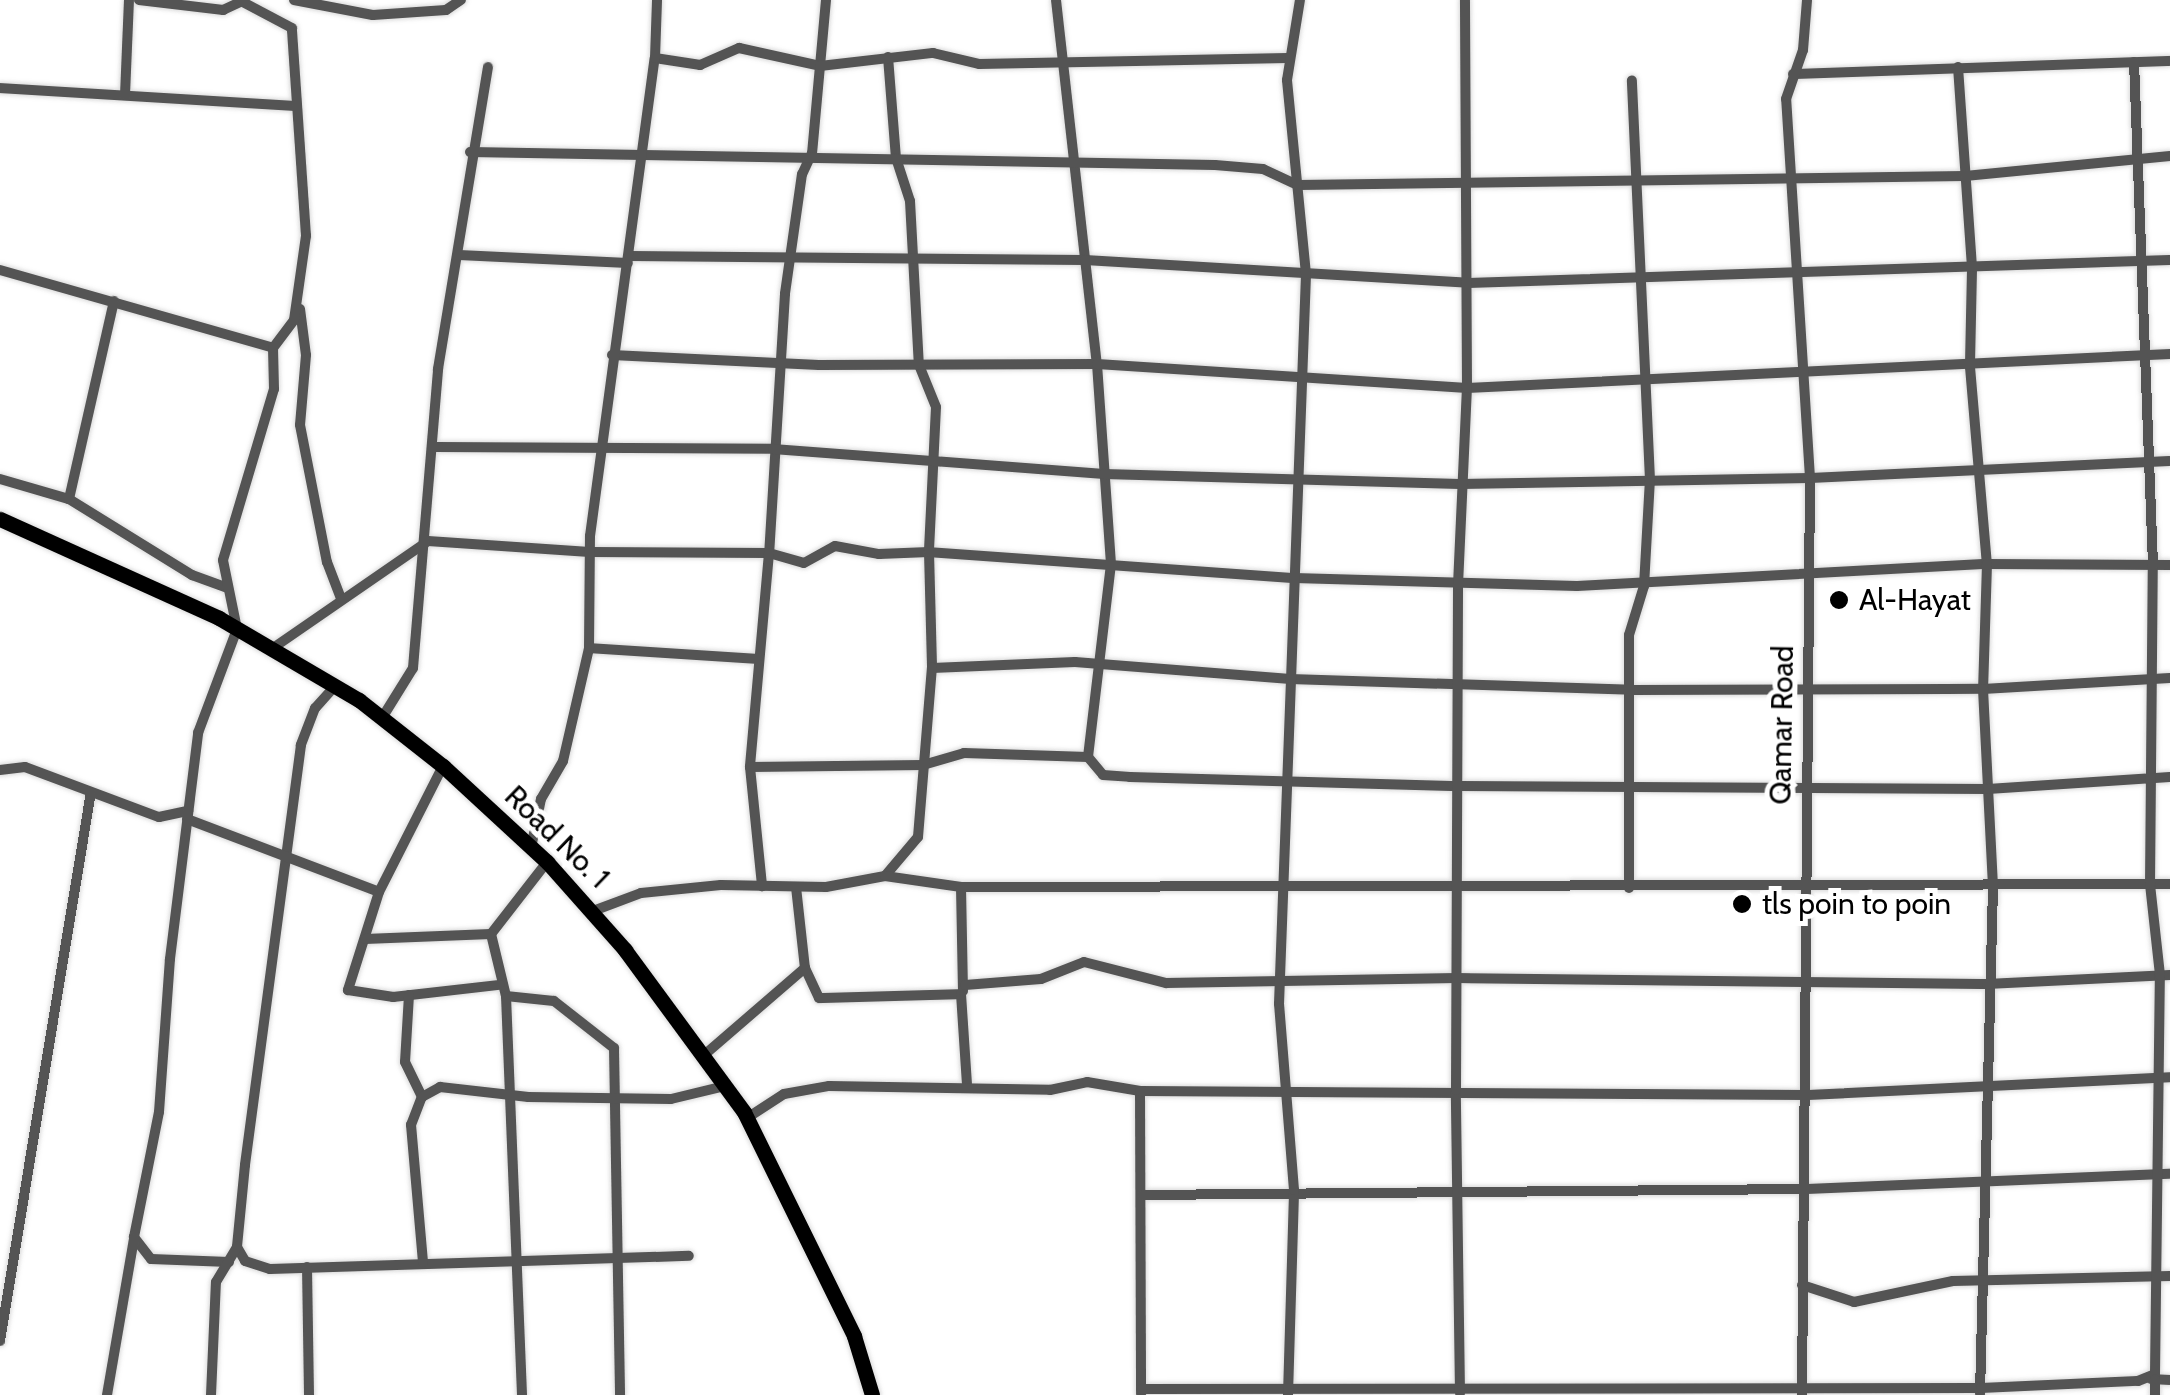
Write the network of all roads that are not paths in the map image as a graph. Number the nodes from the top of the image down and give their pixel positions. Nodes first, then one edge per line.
1 (129, 0) edge
2 (139, 0) edge
3 (294, 0) edge
4 (461, 0) edge
5 (657, 0) edge
6 (826, 0) edge
7 (1056, 0) edge
8 (1300, 0) edge
9 (1466, 0) edge
10 (1807, 0) edge
11 (239, 1) edge
12 (292, 28) junction
13 (888, 56) junction
14 (655, 58) junction
15 (1288, 58) junction
16 (1060, 59) junction
17 (2170, 61) edge
18 (2134, 62) junction
19 (820, 66) junction
20 (488, 67) dead end
21 (1958, 67) junction
22 (1793, 74) junction
23 (1632, 80) dead end
24 (0, 88) edge
25 (124, 95) junction
26 (294, 106) junction
27 (470, 152) junction
28 (642, 153) junction
29 (812, 153) junction
30 (2136, 156) junction
31 (2170, 156) edge
32 (896, 158) junction
33 (1074, 163) junction
34 (1966, 176) junction
35 (1796, 178) junction
36 (1468, 184) junction
37 (1636, 184) junction
38 (1298, 186) junction
39 (459, 255) junction
40 (794, 259) junction
41 (914, 259) junction
42 (629, 260) junction
43 (1084, 260) junction
44 (2140, 260) junction
45 (2170, 260) edge
46 (0, 270) edge
47 (1972, 270) junction
48 (1306, 274) junction
49 (1799, 276) junction
50 (1639, 280) junction
51 (1468, 283) junction
52 (298, 288) junction
53 (114, 301) junction
54 (273, 348) junction
55 (2144, 354) junction
56 (2170, 354) edge
57 (612, 355) junction
58 (782, 361) junction
59 (1096, 364) junction
60 (919, 365) junction
61 (1970, 367) junction
62 (1806, 376) junction
63 (1303, 378) junction
64 (1643, 381) junction
65 (1468, 388) junction
66 (436, 447) junction
67 (774, 449) junction
68 (601, 450) junction
69 (2149, 460) junction
70 (2170, 461) edge
71 (932, 463) junction
72 (1982, 469) junction
73 (1104, 474) junction
74 (1299, 478) junction
75 (1810, 478) junction
76 (0, 479) edge
77 (1650, 480) junction
78 (1460, 484) junction
79 (69, 499) junction
80 (0, 520) edge
81 (428, 541) junction
82 (590, 552) junction
83 (769, 552) junction
84 (930, 552) junction
85 (1111, 564) junction
86 (1987, 564) junction
87 (2153, 565) junction
88 (2170, 565) edge
89 (1809, 573) junction
90 (1294, 578) junction
91 (1458, 585) junction
92 (1644, 586) junction
93 (228, 588) junction
94 (341, 599) junction
95 (237, 629) junction
96 (273, 648) junction
97 (590, 648) junction
98 (758, 660) junction
99 (1099, 664) junction
100 (932, 668) junction
101 (2149, 677) junction
102 (2170, 678) edge
103 (1290, 679) junction
104 (334, 686) junction
105 (1458, 686) junction
106 (1808, 688) junction
107 (1983, 689) junction
108 (1632, 690) junction
109 (382, 718) junction
110 (1088, 757) junction
111 (443, 766) junction
112 (923, 766) junction
113 (750, 767) junction
114 (0, 770) edge
115 (2170, 776) edge
116 (2155, 777) junction
117 (1285, 778) junction
118 (1460, 786) junction
119 (1632, 788) junction
120 (1806, 788) junction
121 (1988, 790) junction
122 (91, 792) junction
123 (188, 815) junction
124 (532, 848) junction
125 (290, 862) junction
126 (547, 862) junction
127 (885, 876) junction
128 (2150, 884) junction
129 (2170, 884) edge
130 (762, 886) junction
131 (796, 887) junction
132 (961, 887) junction
133 (1282, 887) junction
134 (1993, 887) junction
135 (1630, 888) junction
136 (1457, 889) junction
137 (1806, 890) junction
138 (379, 892) junction
139 (593, 911) junction
140 (491, 934) junction
141 (365, 940) junction
142 (805, 968) junction
143 (2165, 975) edge
144 (1457, 978) junction
145 (1284, 984) junction
146 (1987, 984) junction
147 (1808, 985) junction
148 (499, 986) junction
149 (963, 990) junction
150 (409, 995) junction
151 (506, 996) junction
152 (703, 1056) junction
153 (2156, 1077) junction
154 (2170, 1077) edge
155 (967, 1084) junction
156 (725, 1086) junction
157 (1290, 1088) junction
158 (1986, 1089) junction
159 (1456, 1090) junction
160 (1140, 1091) junction
161 (505, 1094) junction
162 (1808, 1094) junction
163 (422, 1097) junction
164 (612, 1097) junction
165 (747, 1118) junction
166 (2156, 1174) junction
167 (2170, 1174) edge
168 (1984, 1180) junction
169 (1806, 1189) junction
170 (1294, 1190) junction
171 (1460, 1193) junction
172 (1142, 1195) junction
173 (134, 1238) junction
174 (237, 1247) junction
175 (688, 1256) dead end
176 (516, 1258) junction
177 (620, 1258) junction
178 (229, 1262) junction
179 (423, 1262) junction
180 (307, 1267) junction
181 (2154, 1276) junction
182 (2170, 1276) edge
183 (1979, 1283) junction
184 (1802, 1285) junction
185 (0, 1341) edge
186 (2153, 1379) junction
187 (2170, 1380) edge
188 (1288, 1390) edge
189 (1802, 1391) edge
190 (1141, 1392) edge
191 (1460, 1392) edge
192 (1981, 1392) edge
193 (107, 1395) edge
194 (211, 1395) edge
195 (309, 1395) edge
196 (522, 1395) edge
197 (620, 1395) edge
198 (872, 1395) edge
199 (2155, 1395) edge

1 - 25 street
2 - 11 street
3 - 4 street
3 - 12 street
5 - 14 street
6 - 19 street
7 - 16 street
8 - 15 street
9 - 36 street
10 - 22 street, Qamar Road
11 - 12 street
12 - 26 street
13 - 16 street
13 - 19 street
13 - 32 street
14 - 19 street
14 - 28 street
15 - 16 street
15 - 38 street
16 - 33 street
17 - 18 street
18 - 21 street
18 - 30 street
19 - 29 street
20 - 27 street
21 - 22 street
21 - 34 street
22 - 35 street, Qamar Road
23 - 37 street
24 - 25 street
25 - 26 street
26 - 52 street
27 - 28 street
27 - 39 street
28 - 29 street
28 - 42 street
29 - 32 street
29 - 40 street
30 - 31 street
30 - 34 street
30 - 44 street
32 - 33 street
32 - 41 street
33 - 38 street
33 - 43 street
34 - 35 street
34 - 47 street
35 - 37 street
35 - 49 street, Qamar Road
36 - 37 street
36 - 38 street
36 - 51 street
37 - 50 street
38 - 48 street
39 - 42 street
39 - 66 street
40 - 41 street
40 - 42 street
40 - 58 street
41 - 43 street
41 - 60 street
42 - 57 street
43 - 48 street
43 - 59 street
44 - 45 street
44 - 47 street
44 - 55 street
46 - 53 street
47 - 49 street
47 - 61 street
48 - 51 street
48 - 63 street
49 - 50 street
49 - 62 street, Qamar Road
50 - 51 street
50 - 64 street
51 - 65 street
52 - 54 street
52 - 94 street
53 - 54 street
53 - 79 street
54 - 93 street
55 - 56 street
55 - 61 street
55 - 69 street
57 - 58 street
57 - 68 street
58 - 60 street
58 - 67 street
59 - 60 street
59 - 63 street
59 - 73 street
60 - 71 street
61 - 62 street
61 - 72 street
62 - 64 street
62 - 75 street, Qamar Road
63 - 65 street
63 - 74 street
64 - 65 street
64 - 77 street
65 - 78 street
66 - 68 street
66 - 81 street
67 - 68 street
67 - 71 street
67 - 83 street
68 - 82 street
69 - 70 street
69 - 72 street
69 - 87 street
71 - 73 street
71 - 84 street
72 - 75 street
72 - 86 street
73 - 74 street
73 - 85 street
74 - 78 street
74 - 90 street
75 - 77 street
75 - 89 street, Qamar Road
76 - 79 street
77 - 78 street
77 - 92 street
78 - 91 street
79 - 93 street
80 - 95 highway, Road No. 1
81 - 82 street
81 - 94 street
81 - 109 street
82 - 83 street
82 - 97 street
83 - 84 street
83 - 98 street
84 - 85 street
84 - 100 street
85 - 90 street
85 - 99 street
86 - 87 street
86 - 89 street
86 - 107 street
87 - 88 street
87 - 101 street
89 - 92 street
89 - 106 street, Qamar Road
90 - 91 street
90 - 103 street
91 - 92 street
91 - 105 street
92 - 108 street
93 - 95 street
94 - 96 street
95 - 96 highway, Road No. 1
95 - 123 street
96 - 104 highway, Road No. 1
97 - 98 street
97 - 124 street
98 - 113 street
99 - 100 street
99 - 103 street
99 - 110 street
100 - 112 street
101 - 102 street
101 - 107 street
101 - 116 street
103 - 105 street
103 - 117 street
104 - 109 highway, Road No. 1
104 - 125 street
105 - 108 street
105 - 118 street
106 - 107 street
106 - 108 street
106 - 120 street, Qamar Road
107 - 121 street
108 - 119 street
109 - 111 highway, Road No. 1
110 - 112 street
110 - 117 street
111 - 124 highway, Road No. 1
111 - 138 street
112 - 113 street
112 - 127 street
113 - 130 street
114 - 122 street
115 - 116 street
116 - 121 street
116 - 128 street
117 - 118 street
117 - 133 street
118 - 119 street
118 - 136 street
119 - 120 street
119 - 135 street
120 - 121 street
120 - 137 street, Qamar Road
121 - 134 street
122 - 123 street
122 - 185 street
123 - 125 street
123 - 173 street
124 - 126 highway, Road No. 1
125 - 138 street
125 - 174 street
126 - 139 highway, Road No. 1
126 - 140 street
127 - 131 street
127 - 132 street
128 - 129 street
128 - 134 street
128 - 143 street
130 - 131 street
130 - 139 street
131 - 142 street
132 - 133 street
132 - 149 street
133 - 136 street
133 - 145 street
134 - 137 street
134 - 146 street
135 - 136 street
135 - 137 street
136 - 144 street
137 - 147 street, Qamar Road
138 - 141 street
139 - 152 highway, Road No. 1
140 - 141 street
140 - 148 street
141 - 150 street
142 - 149 street
142 - 152 street
143 - 146 street
143 - 153 street
144 - 145 street
144 - 147 street
144 - 159 street
145 - 149 street
145 - 157 street
146 - 147 street
146 - 158 street
147 - 162 street, Qamar Road
148 - 150 street
148 - 151 street
149 - 155 street
150 - 163 street
151 - 161 street
151 - 164 street
152 - 156 highway, Road No. 1
153 - 154 street
153 - 158 street
153 - 166 street
155 - 160 street
155 - 165 street
156 - 164 street
156 - 165 highway, Road No. 1
157 - 159 street
157 - 160 street
157 - 170 street
158 - 162 street
158 - 168 street
159 - 162 street
159 - 171 street
160 - 172 street
161 - 163 street
161 - 164 street
161 - 176 street
162 - 169 street, Qamar Road
163 - 179 street
164 - 177 street
165 - 198 highway, Road No. 1
166 - 167 street
166 - 168 street
166 - 181 street
168 - 169 street
168 - 183 street
169 - 171 street
169 - 184 street, Qamar Road
170 - 171 street
170 - 172 street
170 - 188 street
171 - 191 street
172 - 190 street
173 - 178 street
173 - 193 street
174 - 178 street
174 - 180 street
175 - 177 street
176 - 177 street
176 - 179 street
176 - 196 street
177 - 197 street
178 - 194 street
179 - 180 street
180 - 195 street
181 - 182 street
181 - 183 street
181 - 186 street
183 - 184 street
183 - 192 street
184 - 189 street, Qamar Road
186 - 187 street
186 - 192 street
186 - 199 street
188 - 190 street
188 - 191 street
189 - 191 street
189 - 192 street

